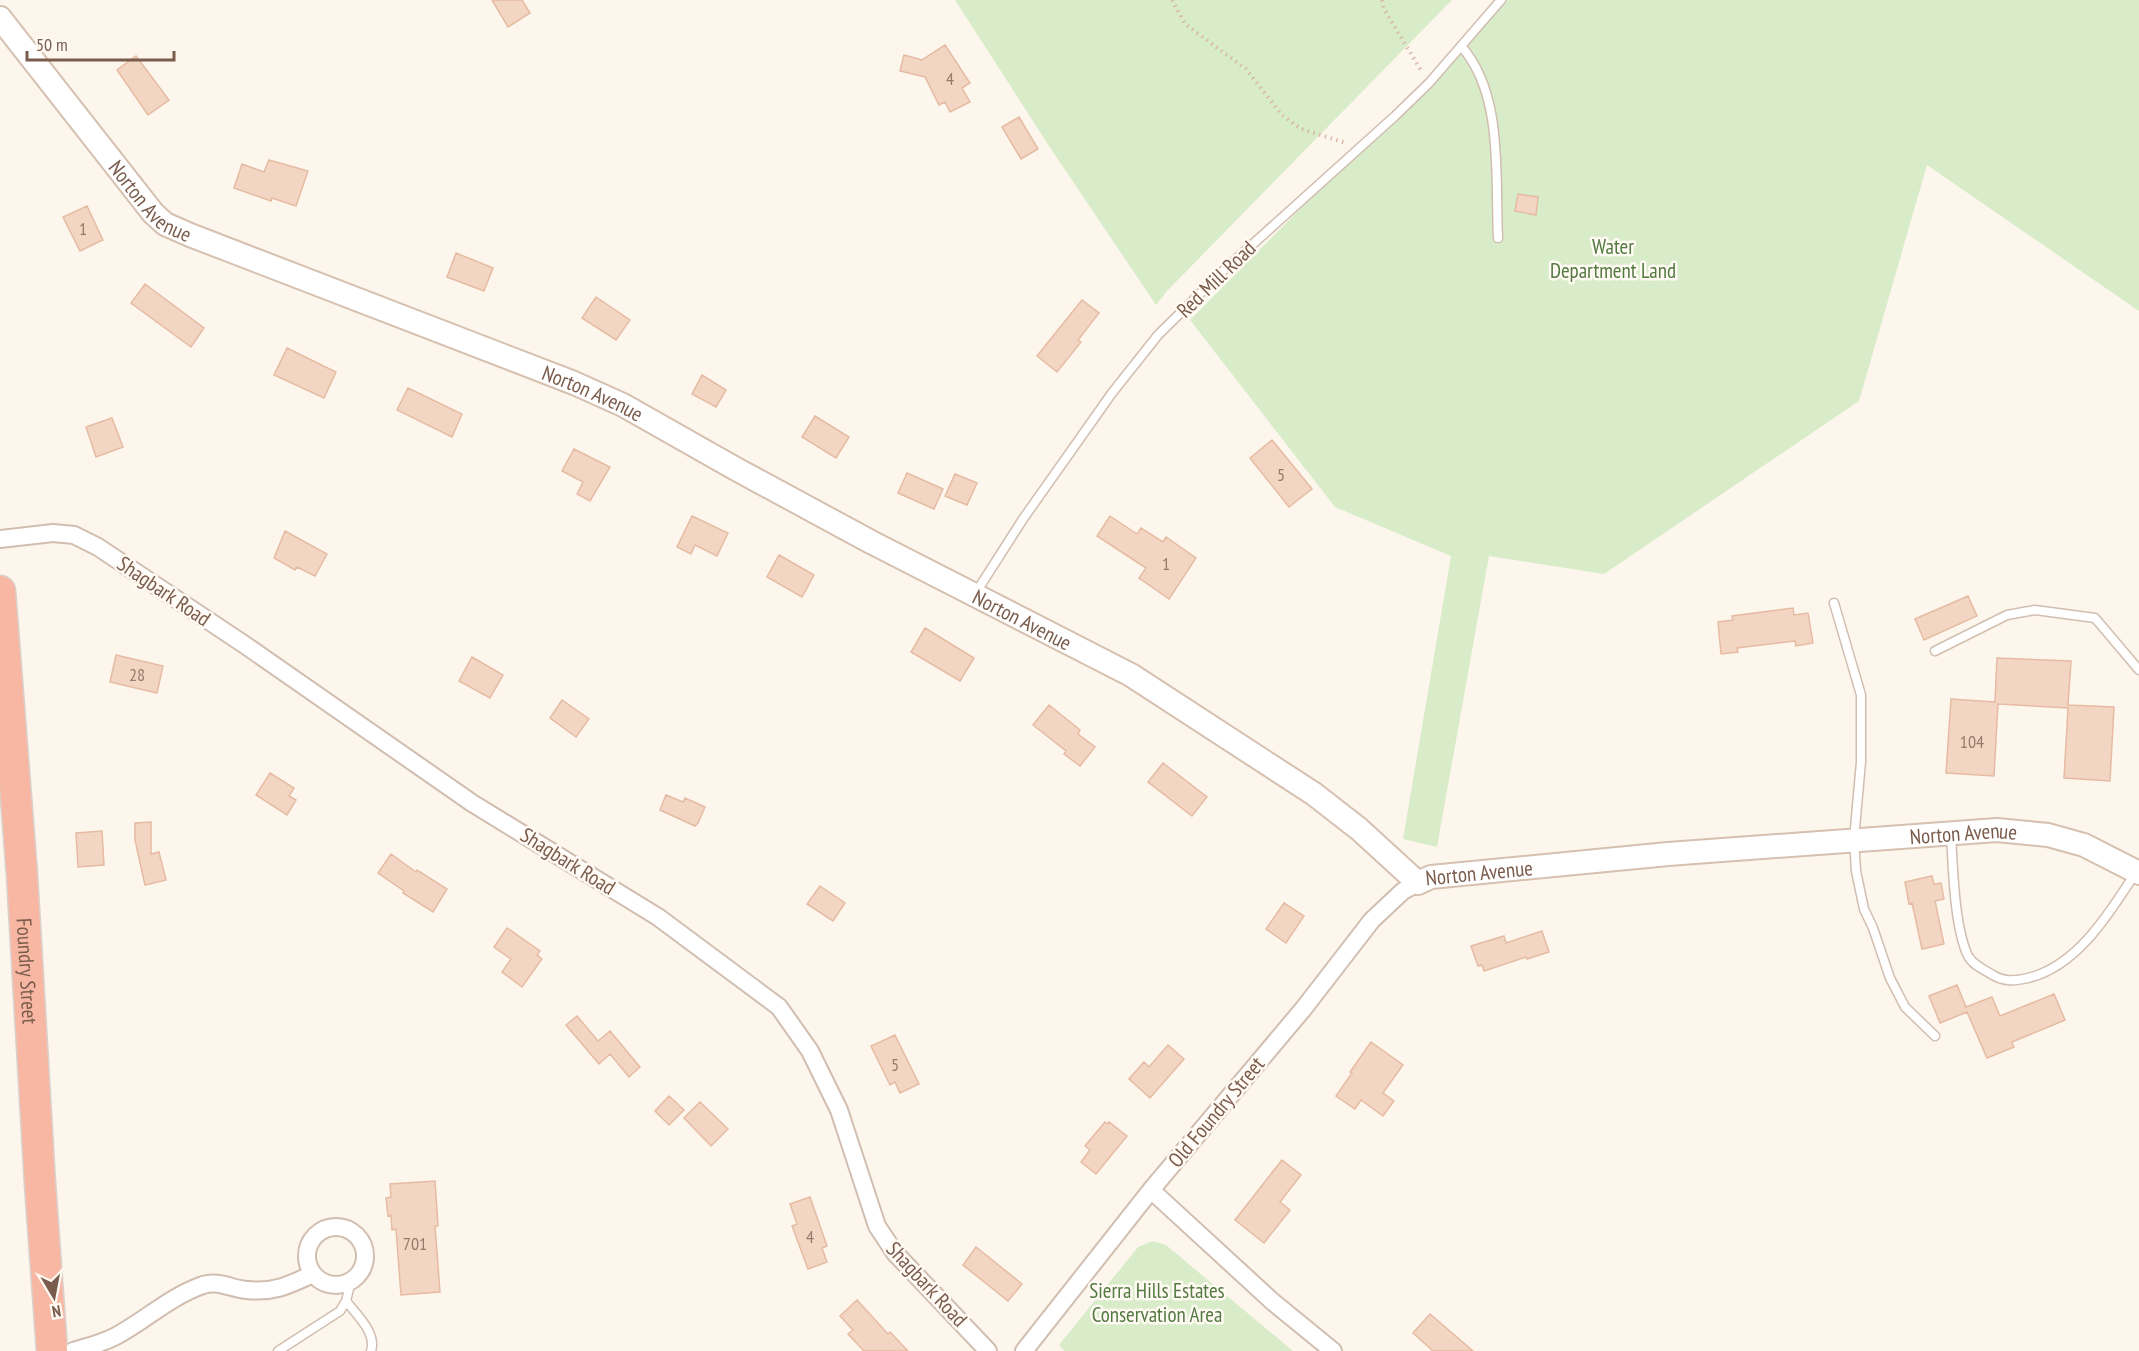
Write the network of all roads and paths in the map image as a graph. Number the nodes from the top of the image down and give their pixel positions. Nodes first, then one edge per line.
1 (1172, 0) edge
2 (1382, 0) edge
3 (1501, 0) edge
4 (0, 18) edge
5 (1461, 46) junction
6 (1428, 83) junction
7 (1362, 147) junction
8 (1498, 238) dead end
9 (0, 539) edge
10 (0, 591) edge
11 (974, 595) junction
12 (1834, 603) dead end
13 (1935, 651) dead end
14 (2139, 670) edge
15 (1951, 832) junction
16 (1854, 840) junction
17 (2138, 872) edge
18 (1418, 883) junction
19 (1935, 1036) dead end
20 (1150, 1190) junction
21 (312, 1274) junction
22 (351, 1281) junction
23 (346, 1301) junction
24 (52, 1351) edge
25 (73, 1351) edge
26 (278, 1351) edge
27 (371, 1351) edge
28 (988, 1351) edge
29 (1024, 1351) edge
30 (1333, 1351) edge

1 - 7 path
2 - 6 path
3 - 5 lane, Red Mill Road
4 - 11 street, Norton Avenue
5 - 6 lane, Red Mill Road
5 - 8 lane
6 - 7 lane, Red Mill Road
7 - 11 lane, Red Mill Road
9 - 28 street, Shagbark Road
10 - 24 highway, Foundry Street
11 - 18 street, Norton Avenue
12 - 16 lane
13 - 14 lane
15 - 16 street, Norton Avenue
15 - 17 street, Norton Avenue
15 - 17 lane
16 - 18 street, Norton Avenue
16 - 19 lane
18 - 20 street, Old Foundry Street
20 - 29 street, Old Foundry Street
20 - 30 street
21 - 22 street
21 - 22 street
21 - 25 street
22 - 23 lane
23 - 26 lane
23 - 27 lane

